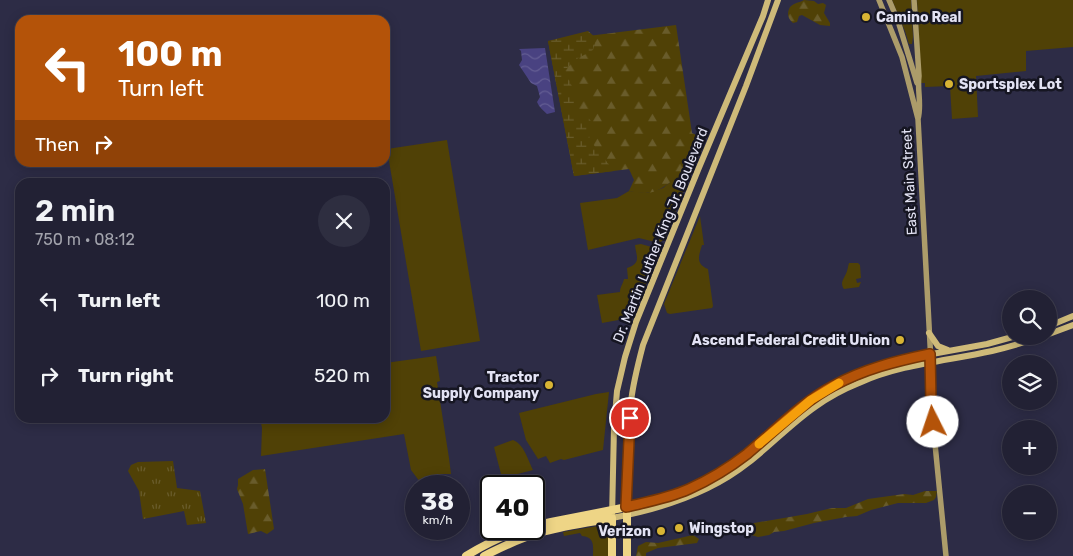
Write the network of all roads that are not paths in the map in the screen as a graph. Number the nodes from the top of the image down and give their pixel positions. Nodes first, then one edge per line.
1 (768, 0) edge
2 (778, 0) edge
3 (879, 0) edge
4 (889, 0) edge
5 (914, 0) edge
6 (916, 40) junction
7 (911, 61) junction
8 (904, 64) junction
9 (918, 86) junction
10 (918, 119) junction
11 (1073, 316) edge
12 (1057, 323) edge
13 (1073, 325) edge
14 (1057, 331) edge
15 (929, 334) junction
16 (1002, 340) edge
17 (1016, 345) edge
18 (951, 350) junction
19 (930, 354) junction
20 (931, 362) junction
21 (626, 507) junction
22 (612, 514) junction
23 (626, 515) junction
24 (545, 523) edge
25 (497, 540) edge
26 (466, 556) edge
27 (484, 556) edge
28 (612, 556) edge
29 (626, 556) edge
30 (946, 556) edge

1 - 22 main road, Dr. Martin Luther King Jr. Boulevard
2 - 21 main road, Dr. Martin Luther King Jr. Boulevard
3 - 8 street
4 - 7 street
5 - 6 street, East Main Street
6 - 7 street
6 - 9 street, East Main Street
7 - 8 street
7 - 9 street
8 - 10 street
9 - 10 street, East Main Street
10 - 15 street, East Main Street
11 - 12 main road
13 - 14 main road
15 - 18 main road
15 - 19 street, East Main Street
16 - 18 main road
17 - 20 main road
18 - 19 main road
19 - 20 street, East Main Street
19 - 21 main road
20 - 23 main road
20 - 30 street, East Main Street
21 - 22 highway
21 - 23 highway, Dr. Martin Luther King Jr. Boulevard
22 - 23 main road
22 - 24 highway
22 - 27 highway
22 - 28 highway
23 - 29 highway, Dr. Martin Luther King Jr. Boulevard
25 - 26 highway

